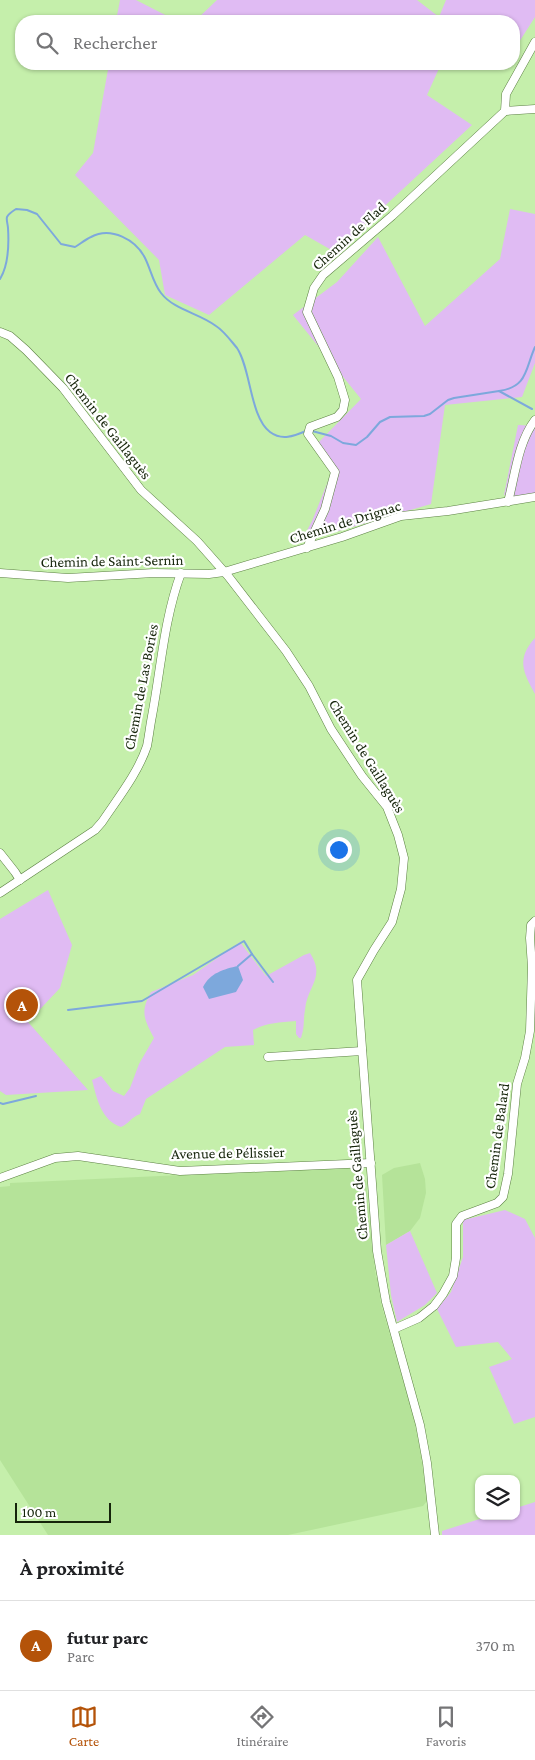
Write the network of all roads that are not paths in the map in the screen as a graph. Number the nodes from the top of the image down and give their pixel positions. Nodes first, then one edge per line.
1 (535, 42) edge
2 (520, 69) edge
3 (519, 70) edge
4 (504, 110) junction
5 (535, 110) edge
6 (0, 332) edge
7 (535, 420) edge
8 (535, 497) edge
9 (508, 502) junction
10 (307, 548) junction
11 (224, 572) junction
12 (0, 573) edge
13 (181, 573) junction
14 (0, 853) edge
15 (20, 880) junction
16 (0, 893) edge
17 (535, 921) edge
18 (362, 1051) junction
19 (268, 1058) dead end
20 (371, 1162) junction
21 (0, 1178) edge
22 (394, 1329) junction
23 (435, 1535) edge

1 - 2 street
3 - 4 street
4 - 5 street
4 - 10 street, Chemin de Flad
6 - 11 street, Chemin de Gaillaguès
7 - 9 street
8 - 9 street, Chemin de Drignac
9 - 10 street, Chemin de Drignac
10 - 11 street, Chemin de Drignac
11 - 13 street, Chemin de Saint-Sernin
11 - 18 street, Chemin de Gaillaguès
12 - 13 street, Chemin de Saint-Sernin
13 - 15 street, Chemin de Las Bories
14 - 15 street
15 - 16 street, Chemin de Las Bories
17 - 22 street, Chemin de Balard
18 - 19 street
18 - 20 street, Chemin de Gaillaguès
20 - 21 street, Avenue de Pélissier
20 - 22 street, Chemin de Gaillaguès
22 - 23 street, Chemin de Gaillaguès

